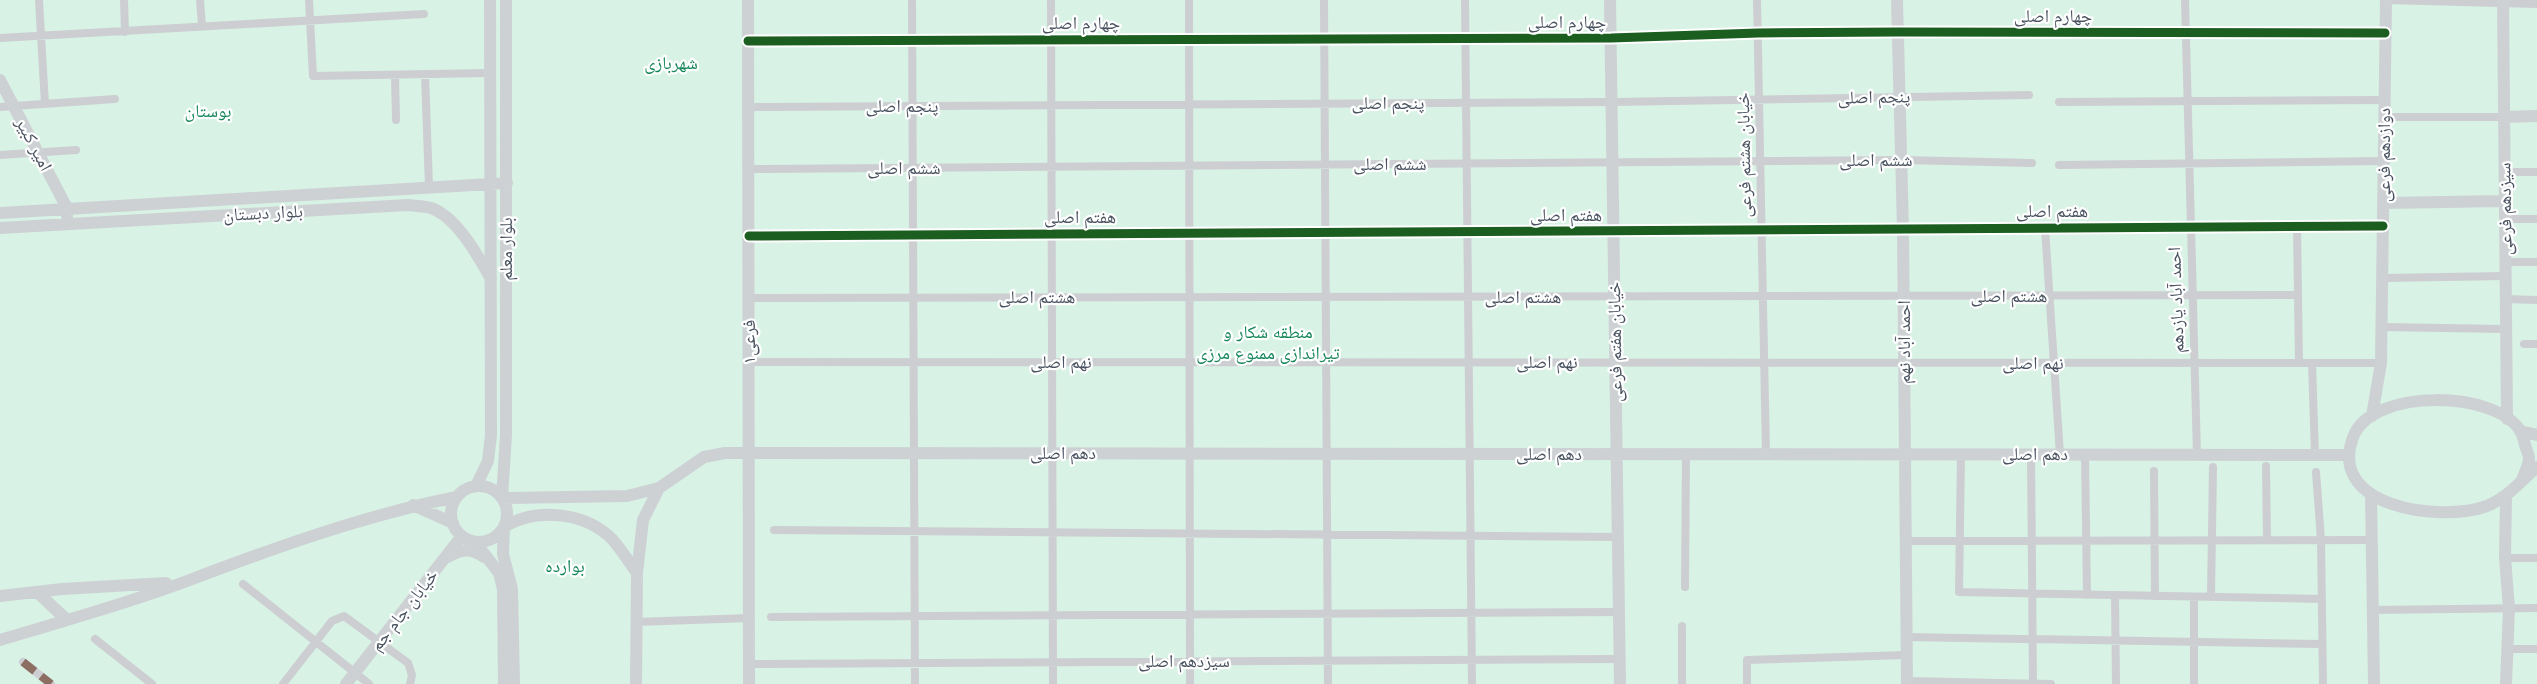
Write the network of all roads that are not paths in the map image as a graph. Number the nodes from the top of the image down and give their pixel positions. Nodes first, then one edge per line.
1 (39, 0) edge
2 (124, 0) edge
3 (200, 0) edge
4 (309, 0) edge
5 (490, 0) edge
6 (506, 0) edge
7 (748, 0) edge
8 (912, 0) edge
9 (1052, 0) edge
10 (1189, 0) edge
11 (1324, 0) edge
12 (1465, 0) edge
13 (1610, 0) edge
14 (1757, 0) edge
15 (1897, 0) edge
16 (2185, 0) edge
17 (2386, 0) edge
18 (2503, 2) edge
19 (2537, 4) edge
20 (424, 14) dead end
21 (310, 21) junction
22 (202, 26) junction
23 (125, 32) junction
24 (1898, 32) junction
25 (1758, 33) junction
26 (2186, 33) junction
27 (2385, 33) junction
28 (42, 36) junction
29 (0, 38) edge
30 (1611, 38) junction
31 (1189, 39) junction
32 (1324, 39) junction
33 (1465, 39) junction
34 (912, 40) junction
35 (1052, 40) junction
36 (748, 41) junction
37 (490, 73) junction
38 (425, 74) junction
39 (395, 75) junction
40 (0, 80) edge
41 (2029, 95) dead end
42 (1900, 97) junction
43 (1759, 98) junction
44 (115, 99) dead end
45 (2384, 100) junction
46 (2188, 101) junction
47 (1466, 102) junction
48 (1612, 102) junction
49 (2059, 102) dead end
50 (1325, 103) junction
51 (45, 104) junction
52 (1189, 104) junction
53 (1052, 105) junction
54 (14, 106) junction
55 (913, 106) junction
56 (0, 107) edge
57 (748, 107) junction
58 (2383, 117) junction
59 (2504, 117) junction
60 (2537, 117) edge
61 (396, 120) dead end
62 (76, 150) dead end
63 (38, 153) junction
64 (0, 155) edge
65 (1902, 160) junction
66 (1760, 161) junction
67 (2384, 161) junction
68 (1612, 162) junction
69 (1466, 163) junction
70 (2032, 163) dead end
71 (2189, 163) junction
72 (1325, 164) junction
73 (1189, 165) junction
74 (2059, 165) dead end
75 (1052, 166) junction
76 (913, 168) junction
77 (748, 169) junction
78 (2504, 172) junction
79 (2537, 172) edge
80 (490, 183) junction
81 (507, 183) junction
82 (429, 187) junction
83 (2505, 201) junction
84 (2384, 203) junction
85 (67, 208) junction
86 (0, 213) edge
87 (2505, 219) junction
88 (2537, 219) edge
89 (68, 224) junction
90 (2297, 226) junction
91 (2383, 226) junction
92 (2191, 227) junction
93 (0, 228) edge
94 (2045, 228) junction
95 (1903, 229) junction
96 (1761, 230) junction
97 (1613, 231) junction
98 (1325, 232) junction
99 (1467, 232) junction
100 (1189, 233) junction
101 (1052, 234) junction
102 (913, 235) junction
103 (748, 236) junction
104 (2505, 262) junction
105 (2537, 262) edge
106 (2505, 276) junction
107 (2383, 278) junction
108 (491, 279) junction
109 (2193, 295) junction
110 (2298, 295) junction
111 (1614, 296) junction
112 (1763, 296) junction
113 (1904, 296) junction
114 (2049, 296) junction
115 (1052, 297) junction
116 (1189, 297) junction
117 (1326, 297) junction
118 (1468, 297) junction
119 (749, 298) junction
120 (913, 298) junction
121 (2505, 299) junction
122 (2537, 300) edge
123 (2381, 327) junction
124 (2505, 329) junction
125 (2524, 344) dead end
126 (2537, 344) edge
127 (749, 362) junction
128 (913, 362) junction
129 (1052, 362) junction
130 (1189, 362) junction
131 (1326, 362) junction
132 (1468, 362) junction
133 (1615, 363) junction
134 (1764, 363) junction
135 (1904, 363) junction
136 (2054, 363) junction
137 (2194, 363) junction
138 (2299, 363) junction
139 (2312, 363) junction
140 (2380, 363) junction
141 (2372, 416) junction
142 (2506, 419) junction
143 (2520, 431) junction
144 (2537, 435) edge
145 (749, 453) junction
146 (914, 453) junction
147 (1053, 453) junction
148 (1189, 454) junction
149 (1327, 454) junction
150 (1469, 454) junction
151 (1616, 454) junction
152 (1686, 454) junction
153 (1766, 454) junction
154 (1905, 454) junction
155 (1961, 454) junction
156 (2031, 454) junction
157 (2060, 454) junction
158 (2085, 454) junction
159 (2197, 455) junction
160 (2315, 455) junction
161 (2348, 455) junction
162 (2266, 466) dead end
163 (2213, 467) dead end
164 (2537, 467) edge
165 (2154, 471) dead end
166 (2316, 472) dead end
167 (2522, 480) junction
168 (476, 486) junction
169 (659, 488) junction
170 (2371, 494) junction
171 (2505, 496) junction
172 (456, 497) junction
173 (502, 498) junction
174 (413, 505) junction
175 (453, 524) junction
176 (504, 527) junction
177 (774, 530) dead end
178 (914, 531) junction
179 (1053, 532) junction
180 (1190, 533) junction
181 (1327, 534) junction
182 (462, 536) junction
183 (1470, 536) junction
184 (1618, 537) junction
185 (2155, 540) junction
186 (2212, 540) junction
187 (2267, 540) junction
188 (2321, 540) junction
189 (2371, 540) junction
190 (1906, 541) junction
191 (1960, 541) junction
192 (2031, 541) junction
193 (2086, 541) junction
194 (475, 542) junction
195 (2505, 558) junction
196 (2537, 558) edge
197 (444, 559) junction
198 (492, 564) junction
199 (637, 573) junction
200 (188, 581) junction
201 (243, 584) dead end
202 (1685, 587) dead end
203 (37, 592) junction
204 (2032, 594) junction
205 (2087, 595) junction
206 (2115, 595) junction
207 (0, 596) edge
208 (2155, 596) junction
209 (2194, 597) junction
210 (2211, 597) junction
211 (2322, 599) junction
212 (2509, 608) junction
213 (2537, 608) edge
214 (2372, 610) junction
215 (1619, 612) junction
216 (1471, 613) junction
217 (1328, 614) junction
218 (1190, 615) junction
219 (914, 616) junction
220 (1053, 616) junction
221 (771, 617) dead end
222 (749, 618) junction
223 (67, 620) junction
224 (636, 622) junction
225 (1682, 626) dead end
226 (1906, 638) junction
227 (95, 639) dead end
228 (2032, 639) junction
229 (0, 640) edge
230 (379, 641) junction
231 (2116, 641) junction
232 (2194, 642) junction
233 (315, 643) junction
234 (2322, 644) junction
235 (2506, 649) junction
236 (2537, 649) edge
237 (1906, 655) junction
238 (1619, 659) junction
239 (1328, 660) junction
240 (1472, 660) junction
241 (1190, 661) junction
242 (22, 662) dead end
243 (1053, 662) junction
244 (914, 663) junction
245 (749, 664) junction
246 (354, 673) junction
247 (1907, 683) edge
248 (51, 684) edge
249 (152, 684) edge
250 (283, 684) edge
251 (346, 684) edge
252 (369, 684) edge
253 (410, 684) edge
254 (504, 684) edge
255 (514, 684) edge
256 (636, 684) edge
257 (749, 684) edge
258 (915, 684) edge
259 (1053, 684) edge
260 (1190, 684) edge
261 (1328, 684) edge
262 (1472, 684) edge
263 (1620, 684) edge
264 (1682, 684) edge
265 (1747, 684) edge
266 (2033, 684) edge
267 (2051, 684) edge
268 (2116, 684) edge
269 (2194, 684) edge
270 (2323, 684) edge
271 (2373, 684) edge
272 (2506, 684) edge

1 - 28 street
2 - 23 street
3 - 22 street
4 - 21 street
5 - 37 street, بلوار معلم
6 - 81 street, بلوار معلم
7 - 36 street, فرعی۱
8 - 34 street
9 - 35 street
10 - 31 street
11 - 32 street
12 - 33 street
13 - 30 street, خیابان هفتم فرعی
14 - 25 street, خیابان هشتم فرعی
15 - 24 street, احمد آباد نهم
16 - 26 street, احمد آباد یازدهم
17 - 18 street
17 - 27 street, دوازدهم فرعی
18 - 19 street
18 - 59 street, سیزدهم فرعی
20 - 21 street
21 - 22 street
21 - 39 street
22 - 23 street
23 - 28 street
24 - 25 street, چهارم اصلی
24 - 26 street, چهارم اصلی
24 - 42 street, احمد آباد نهم
25 - 30 street, چهارم اصلی
25 - 43 street, خیابان هشتم فرعی
26 - 27 street, چهارم اصلی
26 - 46 street, احمد آباد یازدهم
27 - 45 street, دوازدهم فرعی
28 - 29 street
28 - 51 street
30 - 33 street, چهارم اصلی
30 - 48 street, خیابان هفتم فرعی
31 - 32 street, چهارم اصلی
31 - 35 street, چهارم اصلی
31 - 52 street
32 - 33 street, چهارم اصلی
32 - 50 street
33 - 47 street
34 - 35 street, چهارم اصلی
34 - 36 street, چهارم اصلی
34 - 55 street
35 - 53 street
36 - 57 street, فرعی۱
37 - 38 street
37 - 80 street, بلوار معلم
38 - 39 street
38 - 82 street
39 - 61 street
40 - 54 street, امیر کبیر
41 - 42 street, پنجم اصلی
42 - 43 street, پنجم اصلی
42 - 65 street, احمد آباد نهم
43 - 48 street, پنجم اصلی
43 - 66 street, خیابان هشتم فرعی
44 - 51 street
45 - 46 street
45 - 58 street, دوازدهم فرعی
46 - 49 street
46 - 71 street, احمد آباد یازدهم
47 - 48 street, پنجم اصلی
47 - 50 street, پنجم اصلی
47 - 69 street
48 - 68 street, خیابان هفتم فرعی
50 - 52 street, پنجم اصلی
50 - 72 street
51 - 54 street
52 - 53 street, پنجم اصلی
52 - 73 street
53 - 55 street, پنجم اصلی
53 - 75 street
54 - 56 street
54 - 63 street, امیر کبیر
55 - 57 street, پنجم اصلی
55 - 76 street
57 - 77 street, فرعی۱
58 - 59 street
58 - 67 street, دوازدهم فرعی
59 - 60 street
59 - 78 street, سیزدهم فرعی
62 - 63 street
63 - 64 street
63 - 85 street, امیر کبیر
65 - 66 street, ششم اصلی
65 - 70 street, ششم اصلی
65 - 95 street, احمد آباد نهم
66 - 68 street, ششم اصلی
66 - 96 street, خیابان هشتم فرعی
67 - 71 street
67 - 84 street, دوازدهم فرعی
68 - 69 street, ششم اصلی
68 - 97 street, خیابان هفتم فرعی
69 - 72 street, ششم اصلی
69 - 99 street
71 - 74 street
71 - 92 street, احمد آباد یازدهم
72 - 73 street, ششم اصلی
72 - 98 street
73 - 75 street, ششم اصلی
73 - 100 street
75 - 76 street, ششم اصلی
75 - 101 street
76 - 77 street, ششم اصلی
76 - 102 street
77 - 103 street, فرعی۱
78 - 79 street
78 - 83 street, سیزدهم فرعی
80 - 81 street, بلوار دبستان
80 - 82 street, بلوار دبستان
80 - 108 street, بلوار معلم
81 - 173 street, بلوار معلم
82 - 85 street, بلوار دبستان
83 - 84 street
83 - 87 street, سیزدهم فرعی
84 - 91 street, دوازدهم فرعی
85 - 86 street, بلوار دبستان
85 - 89 street
87 - 88 street
87 - 104 street, سیزدهم فرعی
89 - 93 street, بلوار دبستان
89 - 108 street, بلوار دبستان
90 - 91 street, هفتم اصلی
90 - 92 street, هفتم اصلی
90 - 110 street
91 - 107 street, دوازدهم فرعی
92 - 94 street, هفتم اصلی
92 - 109 street, احمد آباد یازدهم
94 - 95 street, هفتم اصلی
94 - 114 street
95 - 96 street, هفتم اصلی
95 - 113 street, احمد آباد نهم
96 - 97 street, هفتم اصلی
96 - 112 street, خیابان هشتم فرعی
97 - 99 street, هفتم اصلی
97 - 111 street, خیابان هفتم فرعی
98 - 99 street, هفتم اصلی
98 - 100 street, هفتم اصلی
98 - 117 street
99 - 118 street
100 - 101 street, هفتم اصلی
100 - 116 street
101 - 102 street, هفتم اصلی
101 - 115 street
102 - 103 street, هفتم اصلی
102 - 120 street
103 - 119 street, فرعی۱
104 - 105 street
104 - 106 street, سیزدهم فرعی
106 - 107 street
106 - 121 street, سیزدهم فرعی
107 - 123 street, دوازدهم فرعی
108 - 168 street, بلوار معلم
109 - 110 street, هشتم اصلی
109 - 114 street, هشتم اصلی
109 - 137 street, احمد آباد یازدهم
110 - 138 street
111 - 112 street, هشتم اصلی
111 - 118 street, هشتم اصلی
111 - 133 street, خیابان هفتم فرعی
112 - 113 street, هشتم اصلی
112 - 134 street, خیابان هشتم فرعی
113 - 114 street, هشتم اصلی
113 - 135 street, احمد آباد نهم
114 - 136 street
115 - 116 street, هشتم اصلی
115 - 120 street, هشتم اصلی
115 - 129 street
116 - 117 street, هشتم اصلی
116 - 130 street
117 - 118 street, هشتم اصلی
117 - 131 street
118 - 132 street
119 - 120 street, هشتم اصلی
119 - 127 street, فرعی۱
120 - 128 street
121 - 122 street
121 - 124 street, سیزدهم فرعی
123 - 124 street
123 - 140 street, دوازدهم فرعی
124 - 142 street, سیزدهم فرعی
125 - 126 street
127 - 128 street, نهم اصلی
127 - 145 street, فرعی۱
128 - 129 street, نهم اصلی
128 - 146 street
129 - 130 street, نهم اصلی
129 - 147 street
130 - 131 street, نهم اصلی
130 - 148 street
131 - 132 street, نهم اصلی
131 - 149 street
132 - 133 street, نهم اصلی
132 - 150 street
133 - 134 street, نهم اصلی
133 - 151 street, خیابان هفتم فرعی
134 - 135 street, نهم اصلی
134 - 153 street, خیابان هشتم فرعی
135 - 136 street, نهم اصلی
135 - 154 street, احمد آباد نهم
136 - 137 street, نهم اصلی
136 - 157 street
137 - 138 street, نهم اصلی
137 - 159 street, احمد آباد یازدهم
138 - 139 street, نهم اصلی
139 - 140 street, نهم اصلی
139 - 160 street
140 - 141 street, دوازدهم فرعی
141 - 142 street
141 - 161 street
142 - 143 street
143 - 144 street
143 - 167 street
145 - 146 street, دهم اصلی
145 - 169 street, دهم اصلی
145 - 222 street, فرعی۱
146 - 147 street, دهم اصلی
146 - 178 street
147 - 148 street, دهم اصلی
147 - 179 street
148 - 149 street, دهم اصلی
148 - 180 street
149 - 150 street, دهم اصلی
149 - 181 street
150 - 151 street, دهم اصلی
150 - 183 street
151 - 152 street, دهم اصلی
151 - 184 street, خیابان هفتم فرعی
152 - 153 street, دهم اصلی
152 - 202 street
153 - 154 street, دهم اصلی
154 - 155 street, دهم اصلی
154 - 190 street, احمد آباد نهم
155 - 156 street, دهم اصلی
155 - 191 street
156 - 157 street, دهم اصلی
156 - 192 street
157 - 158 street, دهم اصلی
158 - 159 street, دهم اصلی
158 - 193 street
159 - 160 street, دهم اصلی
160 - 161 street, دهم اصلی
161 - 170 street
162 - 187 street
163 - 186 street
164 - 167 street
165 - 185 street
166 - 188 street
167 - 171 street
168 - 172 street
168 - 173 street
169 - 173 street
169 - 199 street
170 - 171 street
170 - 189 street
171 - 195 street
172 - 174 street
172 - 175 street
173 - 176 street
174 - 175 street
174 - 200 street
175 - 182 street
176 - 194 street
176 - 199 street
176 - 255 street
177 - 178 street
178 - 179 street
178 - 219 street
179 - 180 street
179 - 220 street
180 - 181 street
180 - 218 street
181 - 183 street
181 - 217 street
182 - 194 street
182 - 197 street, خیابان جام جم
183 - 184 street
183 - 216 street
184 - 215 street, خیابان هفتم فرعی
185 - 186 street
185 - 193 street
185 - 208 street
186 - 187 street
186 - 210 street
187 - 188 street
188 - 189 street
188 - 211 street
189 - 214 street
190 - 191 street
190 - 226 street, احمد آباد نهم
191 - 192 street
191 - 204 street
192 - 193 street
192 - 204 street
193 - 205 street
194 - 198 street
195 - 196 street
195 - 212 street
197 - 198 street
197 - 230 street, خیابان جام جم
198 - 254 street
199 - 224 street
200 - 203 street
200 - 223 street
201 - 233 street
203 - 207 street
203 - 223 street
204 - 205 street
204 - 228 street
205 - 206 street
206 - 208 street
206 - 231 street
208 - 209 street
209 - 210 street
209 - 232 street
210 - 211 street
211 - 234 street
212 - 213 street
212 - 214 street
212 - 235 street
214 - 271 street
215 - 216 street
215 - 238 street, خیابان هفتم فرعی
216 - 217 street
216 - 240 street
217 - 218 street
217 - 239 street
218 - 220 street
218 - 241 street
219 - 220 street
219 - 221 street
219 - 244 street
220 - 243 street
222 - 224 street
222 - 245 street, فرعی۱
223 - 229 street
224 - 256 street
225 - 264 street
226 - 228 street
226 - 237 street, احمد آباد نهم
227 - 249 street
228 - 231 street
228 - 266 street
230 - 233 street
230 - 246 street, خیابان جام جم
230 - 253 street
231 - 232 street
231 - 268 street
232 - 234 street
232 - 269 street
233 - 246 street
233 - 250 street
234 - 270 street
235 - 236 street
235 - 272 street
237 - 247 street, احمد آباد نهم
237 - 265 street
238 - 240 street, سیزدهم اصلی
238 - 263 street, خیابان هفتم فرعی
239 - 240 street, سیزدهم اصلی
239 - 241 street, سیزدهم اصلی
239 - 261 street
240 - 262 street
241 - 243 street, سیزدهم اصلی
241 - 260 street
242 - 248 street
243 - 244 street, سیزدهم اصلی
243 - 259 street
244 - 245 street, سیزدهم اصلی
244 - 258 street
245 - 257 street, فرعی۱
246 - 251 street, خیابان جام جم
246 - 252 street
247 - 266 street
266 - 267 street

